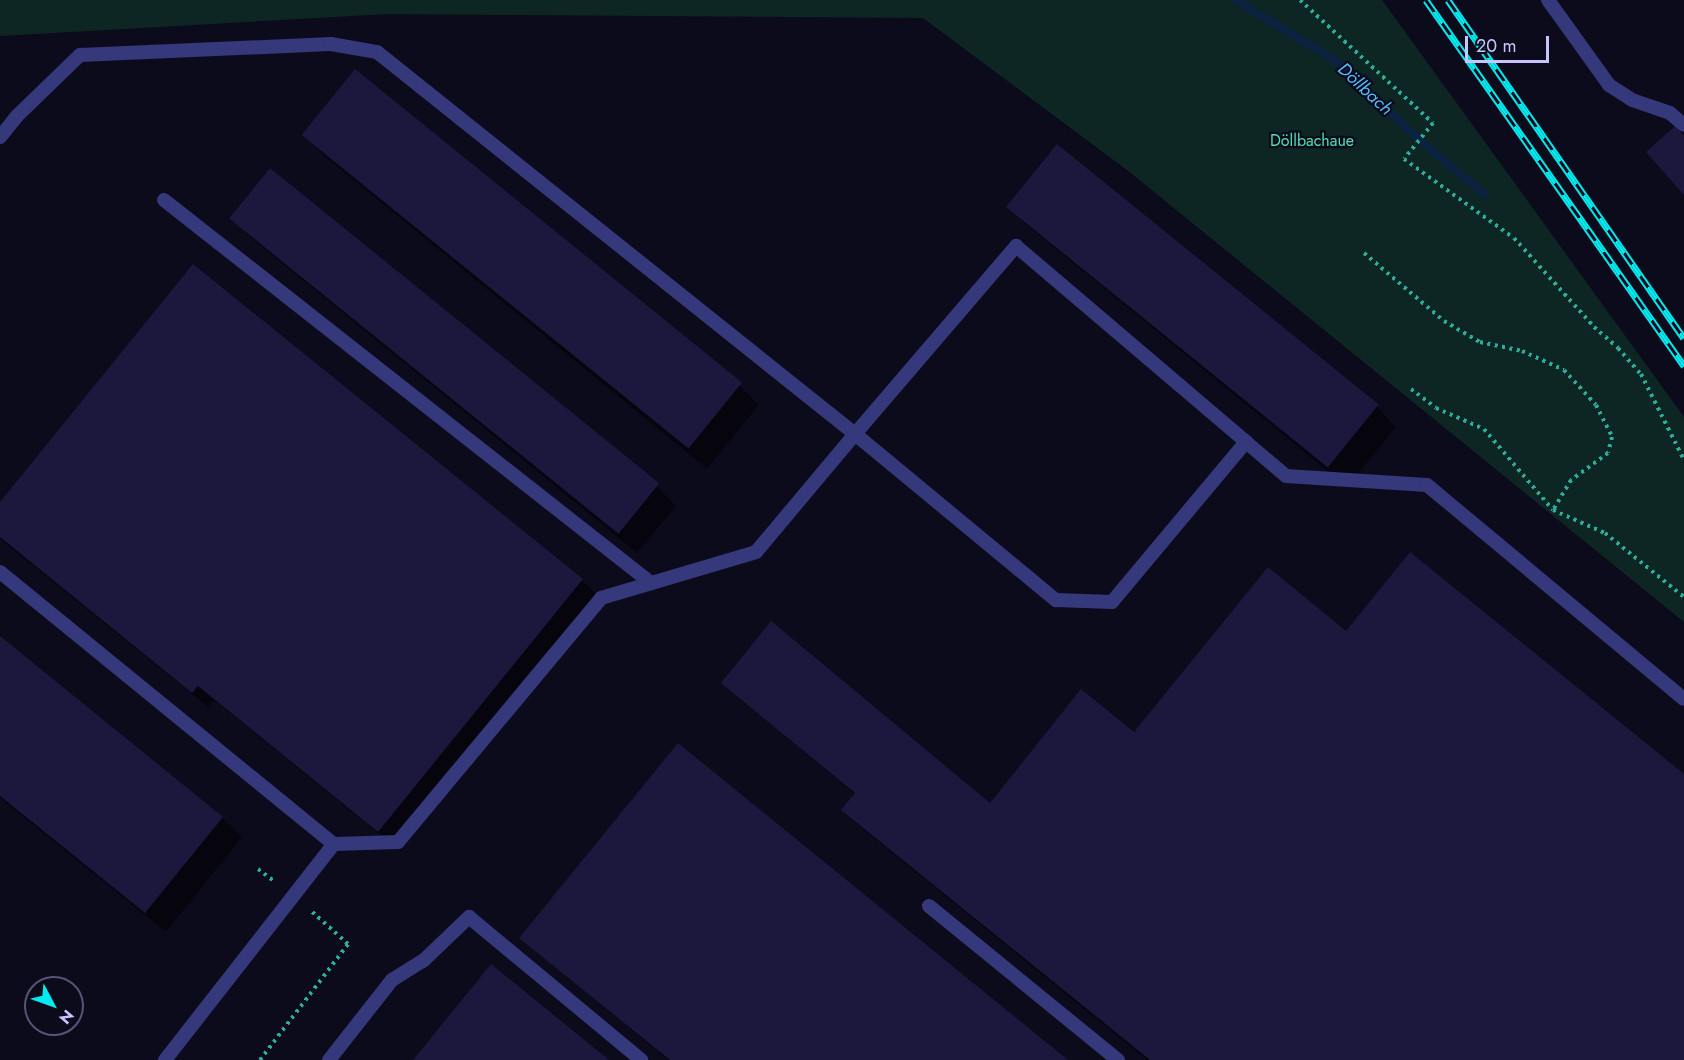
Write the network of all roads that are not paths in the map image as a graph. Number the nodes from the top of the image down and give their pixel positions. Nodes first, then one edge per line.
1 (1548, 0) edge
2 (1684, 124) edge
3 (0, 137) edge
4 (164, 200) dead end
5 (855, 434) junction
6 (1246, 442) junction
7 (0, 572) edge
8 (651, 583) junction
9 (1684, 699) edge
10 (334, 844) junction
11 (929, 906) dead end
12 (165, 1060) edge
13 (329, 1060) edge
14 (641, 1060) edge
15 (1118, 1060) edge

1 - 2 lane
3 - 5 lane
4 - 8 lane
5 - 6 lane
5 - 6 lane
5 - 8 lane
6 - 9 lane
7 - 10 lane
8 - 10 lane
10 - 12 lane
11 - 15 lane
13 - 14 lane

